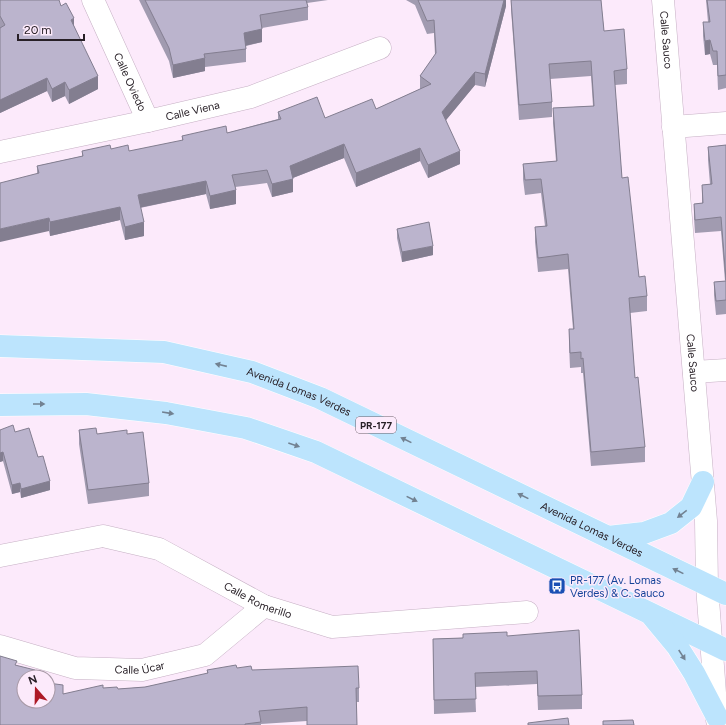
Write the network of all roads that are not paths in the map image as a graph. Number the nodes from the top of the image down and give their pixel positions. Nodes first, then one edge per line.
1 (93, 0) edge
2 (663, 0) edge
3 (380, 48) dead end
4 (148, 121) junction
5 (726, 123) edge
6 (673, 127) junction
7 (0, 152) edge
8 (0, 346) edge
9 (726, 370) edge
10 (694, 372) junction
11 (0, 405) edge
12 (703, 482) junction
13 (608, 537) junction
14 (0, 556) edge
15 (717, 590) edge
16 (264, 606) junction
17 (527, 612) dead end
18 (650, 613) junction
19 (0, 646) edge
20 (719, 646) edge
21 (717, 721) edge

1 - 4 street, Calle Oviedo
2 - 6 street, Calle Sauco
3 - 4 street, Calle Viena
4 - 7 street, Calle Viena
5 - 6 street
6 - 10 street, Calle Sauco
13 -> 8 main road, Avenida Lomas Verdes / PR-177
9 - 10 street
10 - 12 street, Calle Sauco
11 -> 18 main road
12 -> 13 main road
12 - 15 street, Calle Sauco
15 -> 13 main road, Avenida Lomas Verdes / PR-177
14 - 16 street, Calle Romerillo
15 - 20 street, Calle Sauco
16 - 17 street, Calle Romerillo
16 - 19 street, Calle Úcar
18 - 20 main road
18 -> 21 main road
20 - 21 street, Calle Sauco

